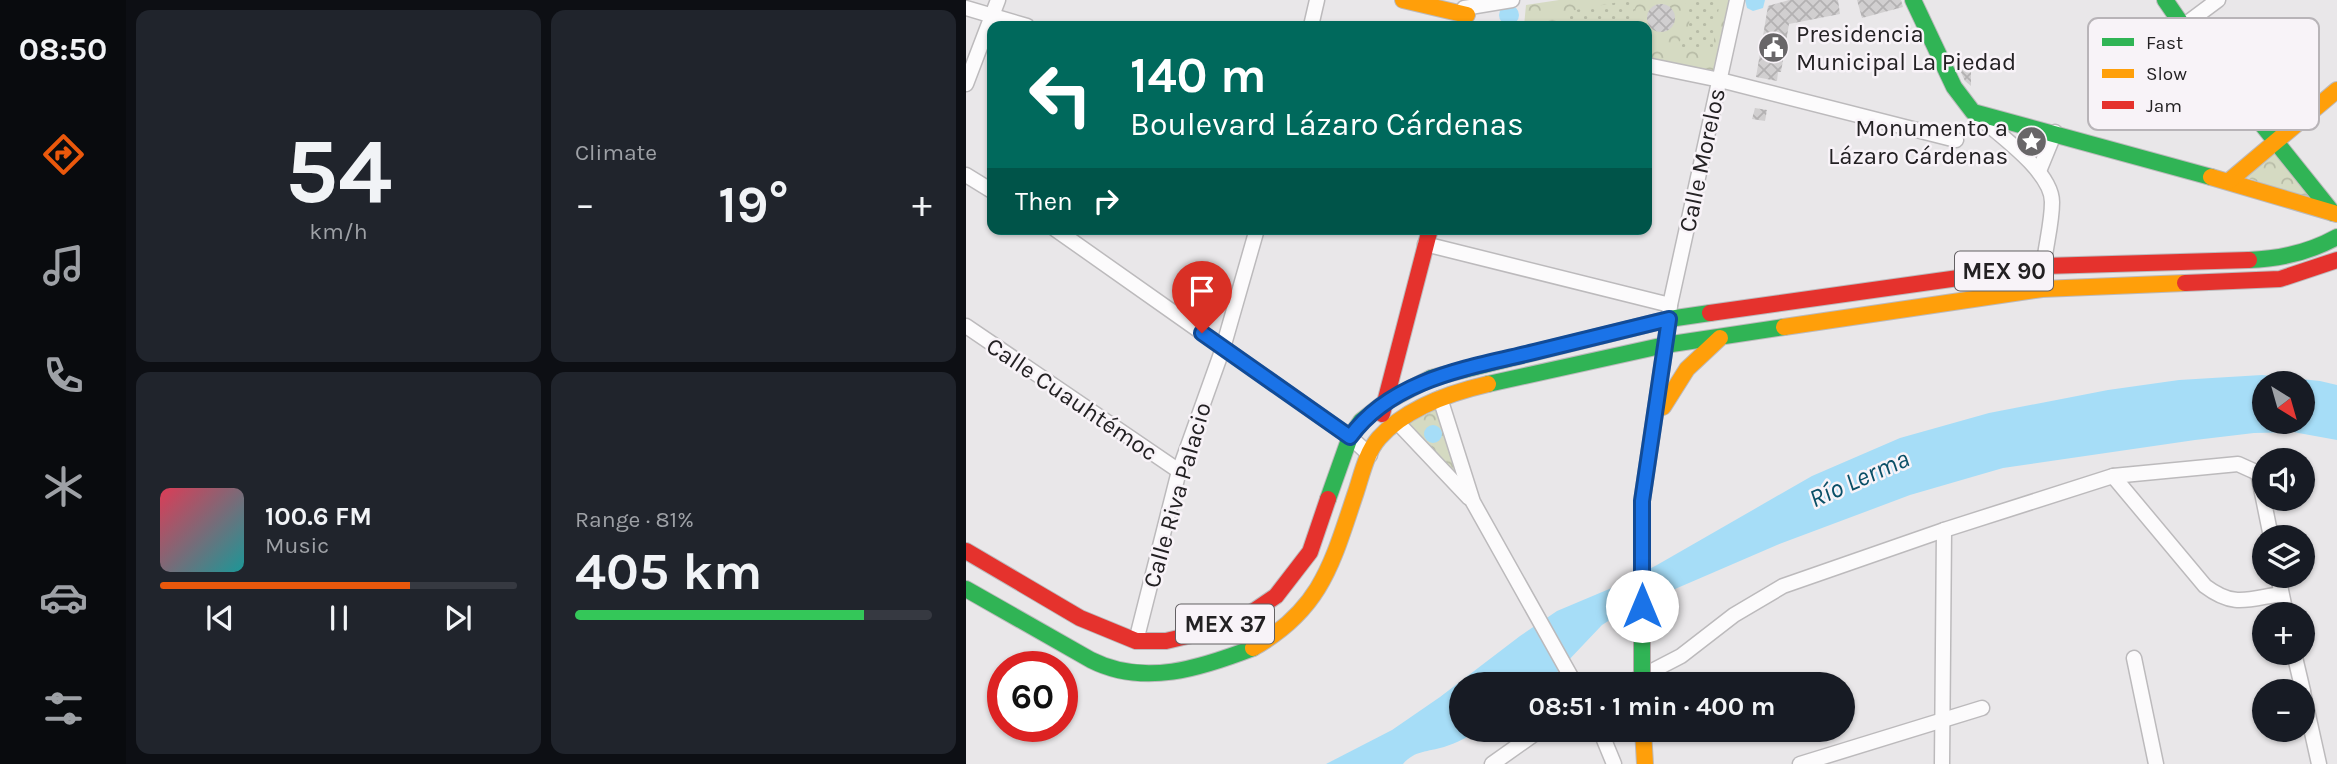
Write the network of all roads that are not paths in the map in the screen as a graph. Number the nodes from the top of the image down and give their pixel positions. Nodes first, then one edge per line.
1 (998, 0) edge
2 (1317, 0) edge
3 (1403, 0) edge
4 (1512, 0) edge
5 (1737, 0) edge
6 (1913, 0) edge
7 (2165, 0) edge
8 (2218, 0) edge
9 (966, 8) edge
10 (1466, 12) edge
11 (993, 17) junction
12 (2177, 18) edge
13 (2194, 18) edge
14 (991, 21) edge
15 (1008, 21) edge
16 (1312, 21) edge
17 (987, 32) edge
18 (1652, 66) edge
19 (1720, 80) junction
20 (966, 84) edge
21 (2337, 90) edge
22 (2319, 105) edge
23 (1973, 112) junction
24 (2267, 130) edge
25 (2289, 130) edge
26 (2055, 132) junction
27 (1956, 140) dead end
28 (2276, 141) junction
29 (2039, 171) junction
30 (966, 175) edge
31 (2229, 181) junction
32 (987, 188) edge
33 (2335, 214) edge
34 (1063, 235) edge
35 (1255, 235) edge
36 (1427, 237) edge
37 (2337, 237) edge
38 (2318, 248) junction
39 (2043, 266) junction
40 (2334, 266) edge
41 (2042, 289) junction
42 (1670, 312) junction
43 (966, 326) edge
44 (1722, 336) junction
45 (1665, 345) junction
46 (1223, 348) junction
47 (1622, 354) junction
48 (1658, 394) junction
49 (1440, 398) junction
50 (1384, 403) junction
51 (1398, 423) junction
52 (1653, 429) junction
53 (1350, 437) junction
54 (1378, 439) junction
55 (1370, 455) junction
56 (1179, 471) junction
57 (2113, 476) junction
58 (1473, 502) junction
59 (2268, 525) edge
60 (1944, 530) junction
61 (966, 551) edge
62 (2280, 588) edge
63 (966, 589) edge
64 (2281, 594) junction
65 (2283, 602) edge
66 (1136, 640) junction
67 (1113, 652) junction
68 (2134, 658) dead end
69 (1568, 672) edge
70 (1642, 672) edge
71 (1650, 672) edge
72 (1982, 708) dead end
73 (1941, 721) junction
74 (1523, 742) edge
75 (1605, 742) edge
76 (1644, 742) edge
77 (2314, 742) edge
78 (1492, 764) edge
79 (1614, 764) edge
80 (1645, 764) edge
81 (1800, 764) edge
82 (1942, 764) edge
83 (2156, 764) edge
84 (2319, 764) edge

1 - 11 street
2 - 16 street
3 - 10 main road
4 - 10 street
5 - 19 street, Calle Morelos
6 - 23 main road
7 - 12 main road
8 - 13 street
9 - 11 street
11 - 14 street
11 - 15 street
17 - 20 street
18 - 19 street
19 - 27 street
19 - 42 street, Calle Morelos
21 - 22 main road
23 - 26 main road
23 - 29 street
24 - 28 main road
25 - 28 main road
26 - 29 street
26 - 31 main road
28 - 31 main road
28 - 33 main road
29 - 39 street
30 - 32 street
31 - 33 main road
34 - 46 street
35 - 46 street, Calle Riva Palacio
36 - 42 street
36 - 50 main road
37 - 38 main road, MEX 90
38 - 39 main road, MEX 90
38 - 40 street
39 - 41 street
39 - 42 main road, MEX 90
40 - 41 main road, MEX 90
41 - 44 main road, MEX 90
42 - 45 main road
42 - 50 main road, MEX 37
43 - 56 street, Calle Cuauhtémoc
44 - 45 main road, MEX 90
44 - 52 main road
45 - 47 main road, MEX 37
45 - 48 main road
46 - 53 street
46 - 56 street, Calle Riva Palacio
47 - 48 main road
47 - 49 main road, MEX 37
48 - 52 main road
49 - 51 main road, MEX 37
49 - 58 street
50 - 53 main road, MEX 37
50 - 54 main road
51 - 54 main road, MEX 37
51 - 58 street
52 - 70 main road, bridge
53 - 55 street
53 - 66 main road, MEX 37
54 - 55 main road, MEX 37
55 - 67 main road, MEX 37
56 - 66 street, Calle Riva Palacio
57 - 59 street
57 - 60 street
57 - 64 street
58 - 69 street
60 - 71 street
60 - 73 street
61 - 67 main road, MEX 37
62 - 64 street
63 - 67 main road, MEX 37
64 - 65 street
66 - 67 main road, MEX 37
68 - 83 street
72 - 73 street
73 - 81 street
73 - 82 street
74 - 78 street
75 - 79 street
76 - 80 main road
77 - 84 street

